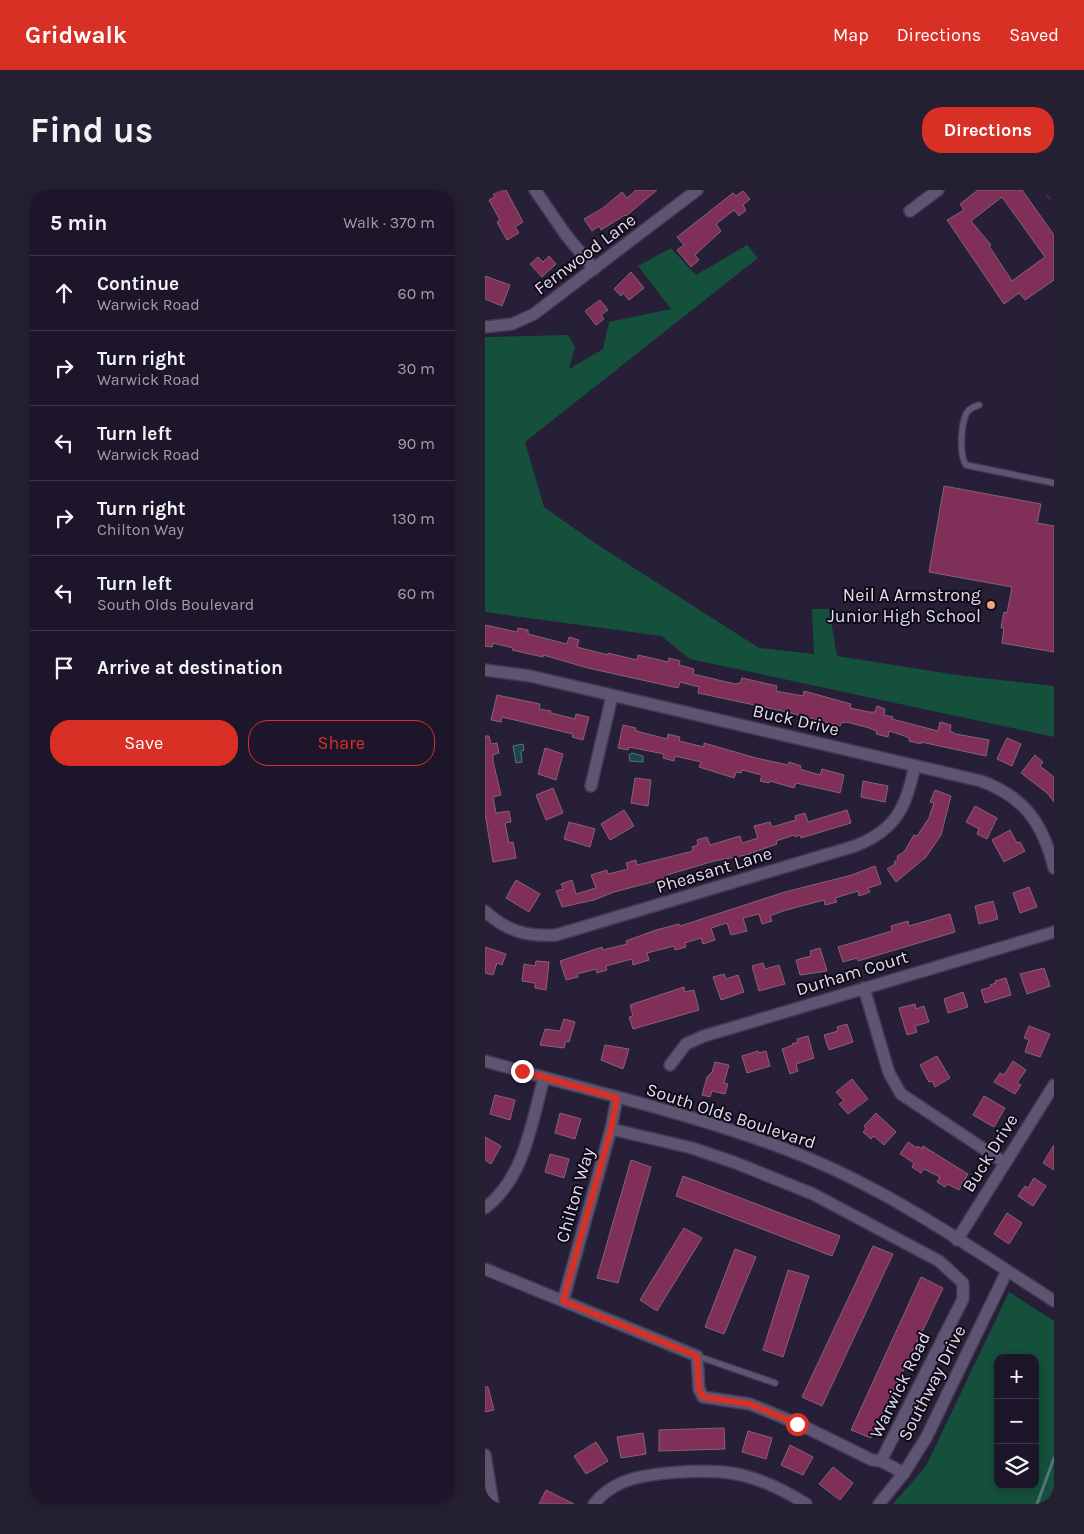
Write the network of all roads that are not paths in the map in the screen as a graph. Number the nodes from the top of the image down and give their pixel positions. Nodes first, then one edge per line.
1 (535, 190) edge
2 (697, 190) edge
3 (938, 190) edge
4 (1051, 190) edge
5 (1054, 194) edge
6 (910, 211) dead end
7 (594, 269) junction
8 (485, 327) edge
9 (979, 405) dead end
10 (1054, 483) edge
11 (485, 670) edge
12 (612, 696) junction
13 (915, 766) junction
14 (591, 786) dead end
15 (1054, 868) edge
16 (485, 911) edge
17 (1054, 932) edge
18 (864, 988) junction
19 (485, 1061) edge
20 (669, 1065) dead end
21 (544, 1078) junction
22 (1054, 1085) edge
23 (617, 1098) junction
24 (611, 1129) junction
25 (1005, 1163) junction
26 (485, 1208) edge
27 (957, 1240) junction
28 (485, 1268) edge
29 (1007, 1271) junction
30 (563, 1301) junction
31 (1054, 1301) edge
32 (697, 1356) junction
33 (775, 1383) dead end
34 (485, 1455) edge
35 (881, 1461) junction
36 (904, 1473) junction
37 (493, 1504) edge
38 (594, 1504) edge
39 (806, 1504) edge
40 (879, 1504) edge

1 - 7 street
2 - 7 street, Fernwood Lane
3 - 6 street
4 - 5 street
7 - 8 street, Fernwood Lane
9 - 10 lane
11 - 12 street, Buck Drive
12 - 13 street, Buck Drive
12 - 14 street
13 - 15 street, Buck Drive
13 - 16 street, Pheasant Lane
17 - 18 street, Durham Court
18 - 20 street, Durham Court
18 - 25 street
19 - 21 street, South Olds Boulevard
21 - 23 street, South Olds Boulevard
21 - 26 street
22 - 25 street, Buck Drive
23 - 24 street, Chilton Way
23 - 27 street, South Olds Boulevard
24 - 30 street, Chilton Way
24 - 35 street, Warwick Road
25 - 27 street, Buck Drive
27 - 29 street, South Olds Boulevard
28 - 30 street
29 - 31 street, South Olds Boulevard
29 - 36 street, Southway Drive
30 - 32 street
32 - 33 lane
32 - 35 street, Warwick Road
34 - 37 street
35 - 36 street
36 - 40 street, Southway Drive
38 - 39 street

